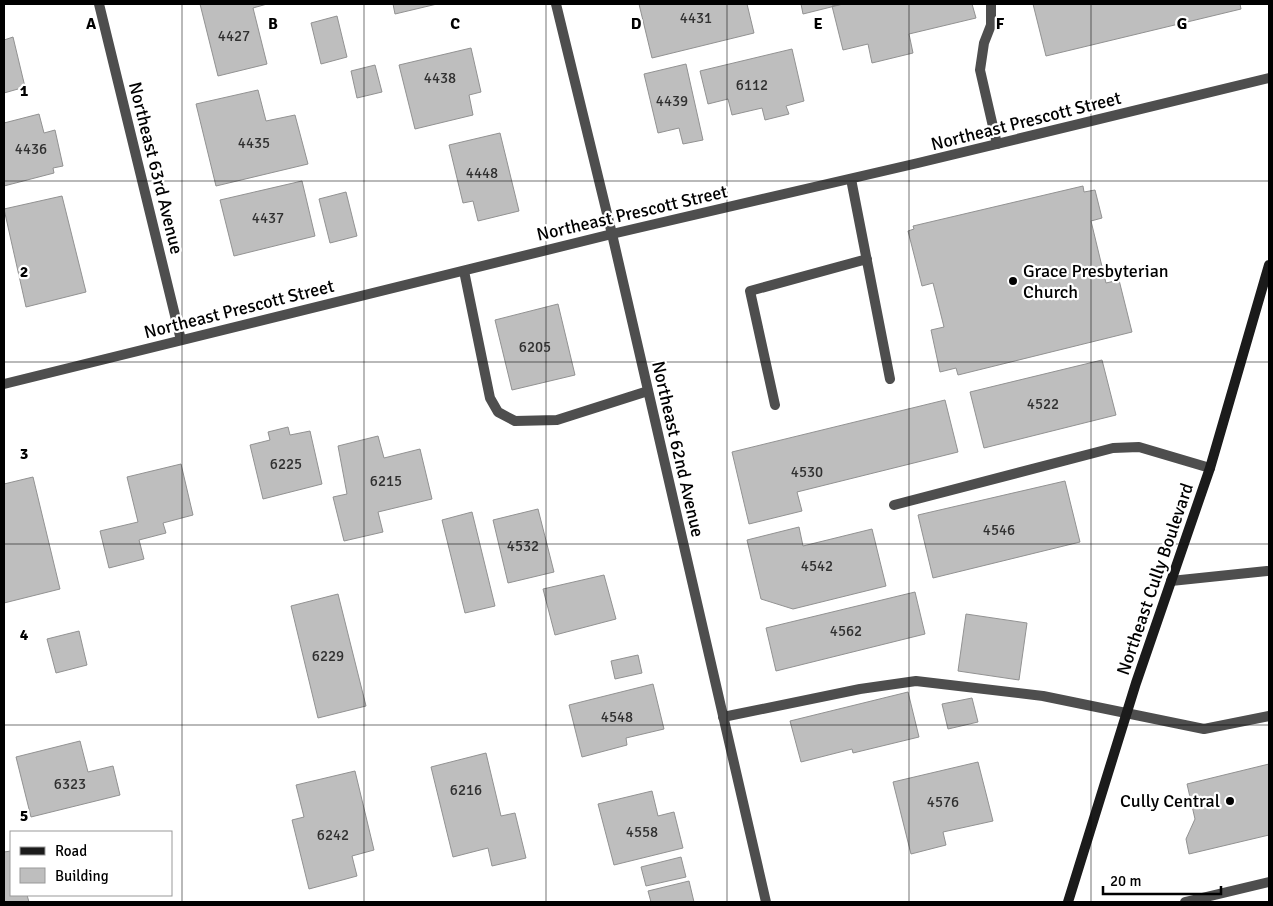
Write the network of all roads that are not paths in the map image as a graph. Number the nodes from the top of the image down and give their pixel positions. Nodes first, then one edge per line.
1 (99, 4) edge
2 (556, 4) edge
3 (991, 4) edge
4 (1269, 78) edge
5 (997, 144) junction
6 (851, 179) junction
7 (612, 234) junction
8 (867, 259) junction
9 (1269, 265) edge
10 (464, 271) junction
11 (181, 340) junction
12 (890, 379) dead end
13 (4, 384) edge
14 (648, 391) junction
15 (775, 405) dead end
16 (1210, 468) junction
17 (894, 505) dead end
18 (1267, 571) dead end
19 (1171, 581) junction
20 (1126, 713) junction
21 (1269, 716) edge
22 (723, 717) junction
23 (1269, 882) edge
24 (766, 902) edge
25 (1068, 902) edge
26 (1184, 902) edge

1 - 11 street, Northeast 63rd Avenue
2 - 7 street, Northeast 62nd Avenue
3 - 5 street
4 - 5 street, Northeast Prescott Street
5 - 6 street, Northeast Prescott Street
6 - 7 street, Northeast Prescott Street
6 - 8 street
7 - 10 street, Northeast Prescott Street
7 - 14 street, Northeast 62nd Avenue
8 - 12 street
8 - 15 street
9 - 16 main road, Northeast Cully Boulevard
10 - 11 street, Northeast Prescott Street
10 - 14 street
11 - 13 street, Northeast Prescott Street
14 - 22 street, Northeast 62nd Avenue
16 - 17 street
16 - 19 main road, Northeast Cully Boulevard
18 - 19 street
19 - 20 main road, Northeast Cully Boulevard
20 - 21 street
20 - 22 street
20 - 25 main road, Northeast Cully Boulevard
22 - 24 street, Northeast 62nd Avenue
23 - 26 street

